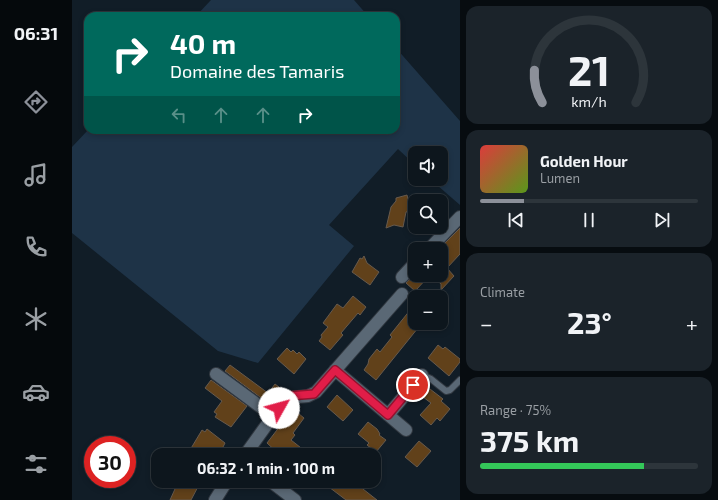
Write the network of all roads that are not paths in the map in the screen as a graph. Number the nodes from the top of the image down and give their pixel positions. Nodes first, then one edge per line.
1 (460, 217) edge
2 (436, 242) edge
3 (408, 270) edge
4 (402, 276) dead end
5 (402, 294) dead end
6 (335, 370) junction
7 (216, 374) dead end
8 (422, 374) joint
9 (460, 380) edge
10 (388, 415) junction
11 (273, 416) junction
12 (406, 430) dead end
13 (250, 448) edge
14 (223, 488) edge
15 (279, 488) edge
16 (215, 500) edge
17 (295, 500) edge

1 - 2 street
3 - 4 street
5 - 6 street
6 - 10 street
6 - 11 street
7 - 11 street
8 - 9 lane
8 - 10 street
10 - 12 street
11 - 13 street
14 - 16 street
15 - 17 street

